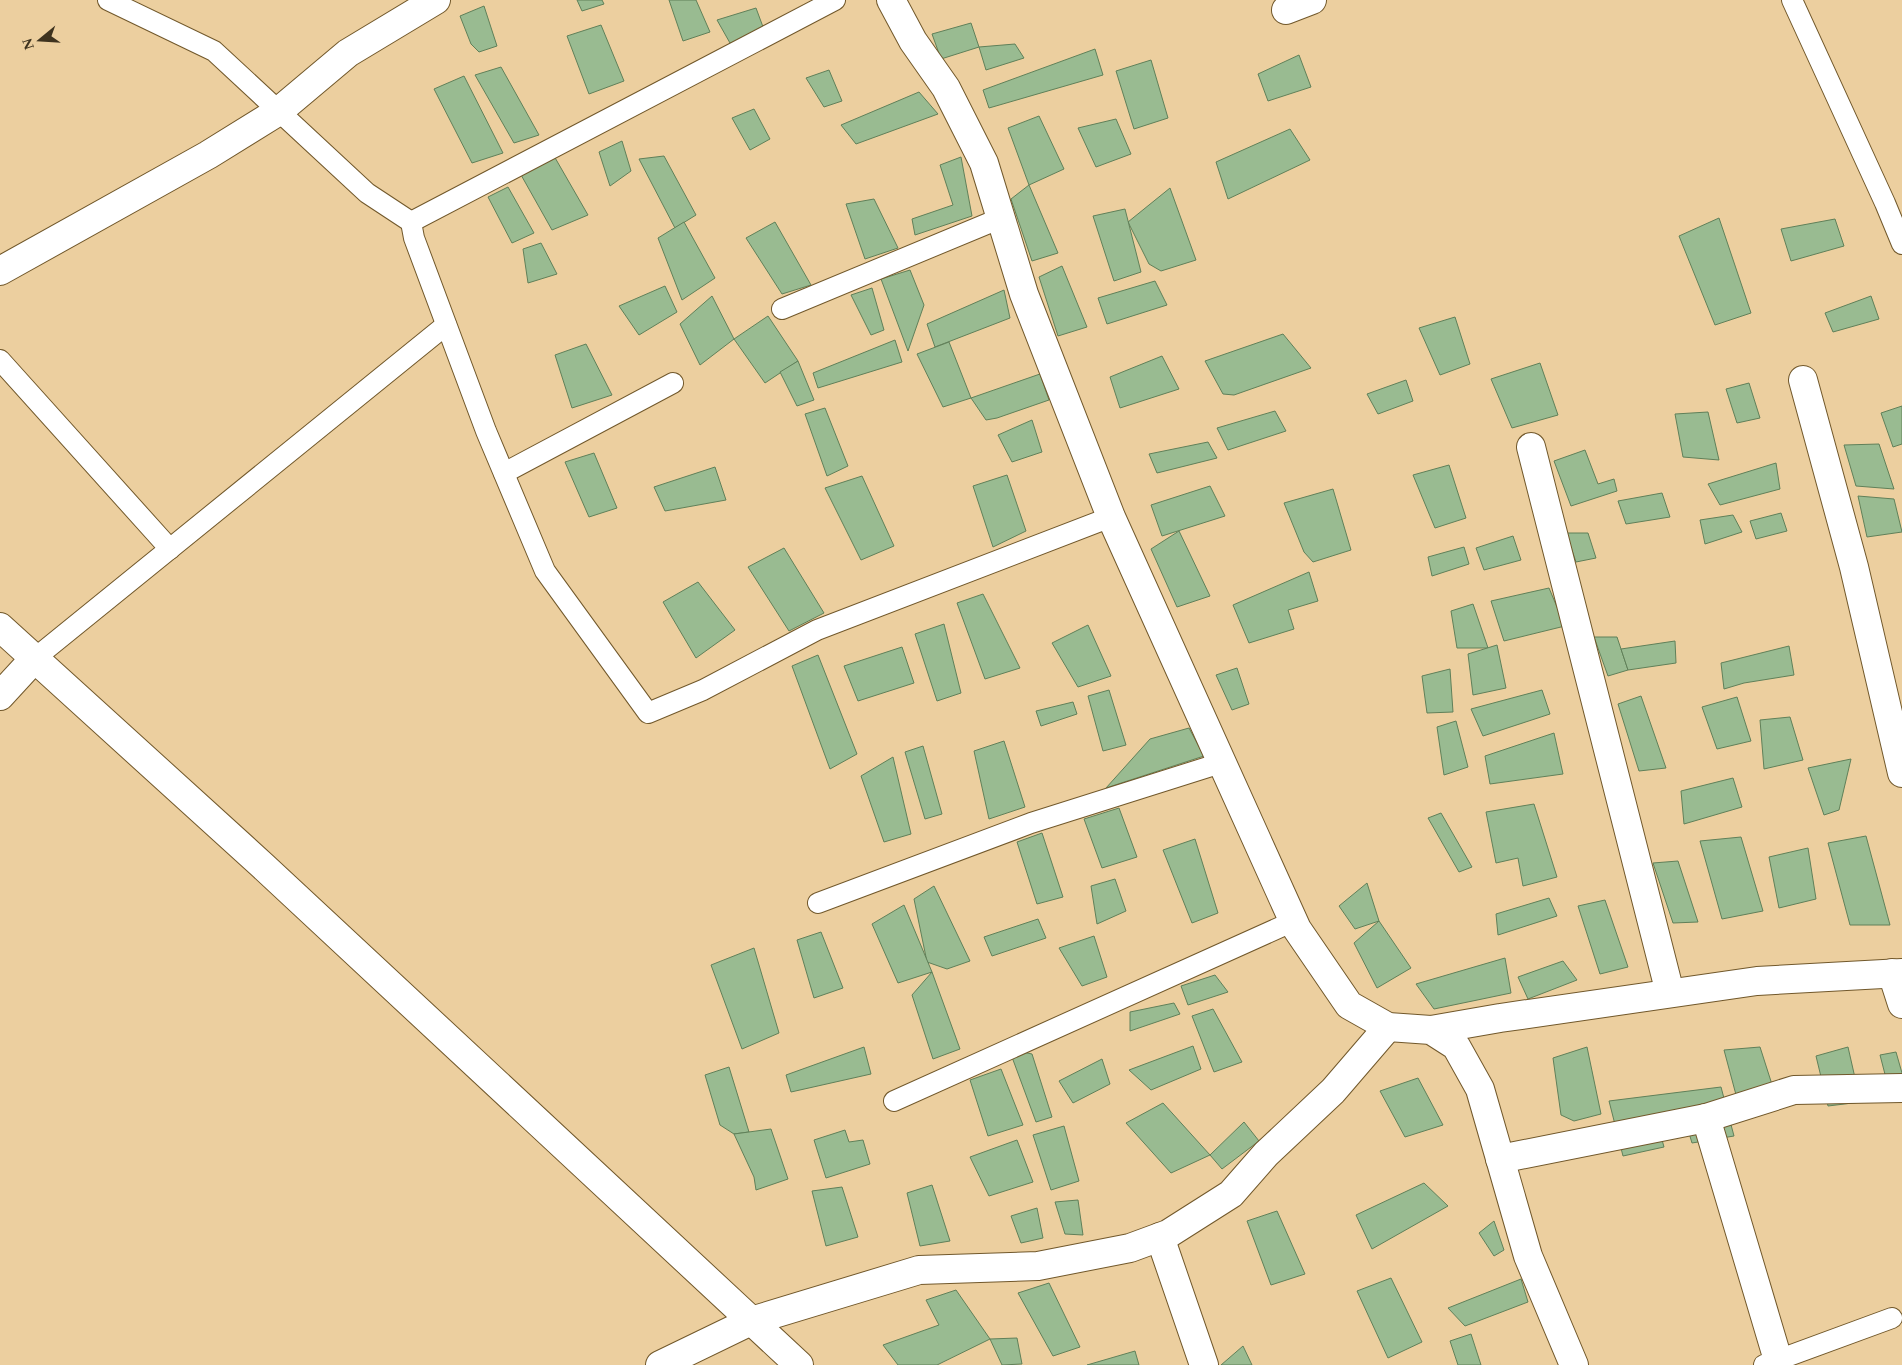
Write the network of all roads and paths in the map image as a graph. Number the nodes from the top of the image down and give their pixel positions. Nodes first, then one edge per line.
1 (108, 0) edge
2 (436, 0) edge
3 (835, 0) edge
4 (891, 0) edge
5 (1312, 0) edge
6 (1792, 0) edge
7 (1286, 10) dead end
8 (280, 111) junction
9 (1001, 218) junction
10 (411, 222) junction
11 (1902, 244) edge
12 (0, 270) edge
13 (782, 308) dead end
14 (446, 325) junction
15 (0, 360) edge
16 (1803, 380) dead end
17 (673, 383) dead end
18 (1531, 447) dead end
19 (504, 473) junction
20 (1111, 517) junction
21 (170, 549) junction
22 (0, 627) edge
23 (34, 660) junction
24 (0, 696) edge
25 (1224, 762) junction
26 (1902, 772) edge
27 (818, 902) dead end
28 (1294, 921) junction
29 (1897, 973) edge
30 (1670, 994) junction
31 (1902, 1004) edge
32 (1388, 1027) junction
33 (1431, 1030) junction
34 (1902, 1088) edge
35 (894, 1101) dead end
36 (1706, 1118) junction
37 (1500, 1159) junction
38 (1160, 1237) junction
39 (1892, 1318) dead end
40 (751, 1321) junction
41 (1771, 1362) edge
42 (660, 1365) edge
43 (799, 1365) edge
44 (1204, 1365) edge
45 (1574, 1365) edge

1 - 8 lane
2 - 8 street
3 - 10 lane
4 - 9 street
5 - 7 street
6 - 11 lane
8 - 10 lane
8 - 12 street
9 - 13 lane
9 - 20 street
10 - 14 lane
14 - 19 lane
14 - 21 lane
15 - 21 lane
16 - 26 street
17 - 19 lane
18 - 30 street
19 - 20 lane
20 - 25 street
21 - 23 lane
22 - 23 street
23 - 24 street
23 - 40 street
25 - 27 lane
25 - 28 street
28 - 32 street
28 - 35 lane
29 - 30 street
29 - 31 street
30 - 33 street
32 - 33 street
32 - 38 street
33 - 37 street
34 - 36 street
36 - 37 street
36 - 41 street
37 - 45 street
38 - 40 street
38 - 44 street
39 - 41 lane
40 - 42 street
40 - 43 street

